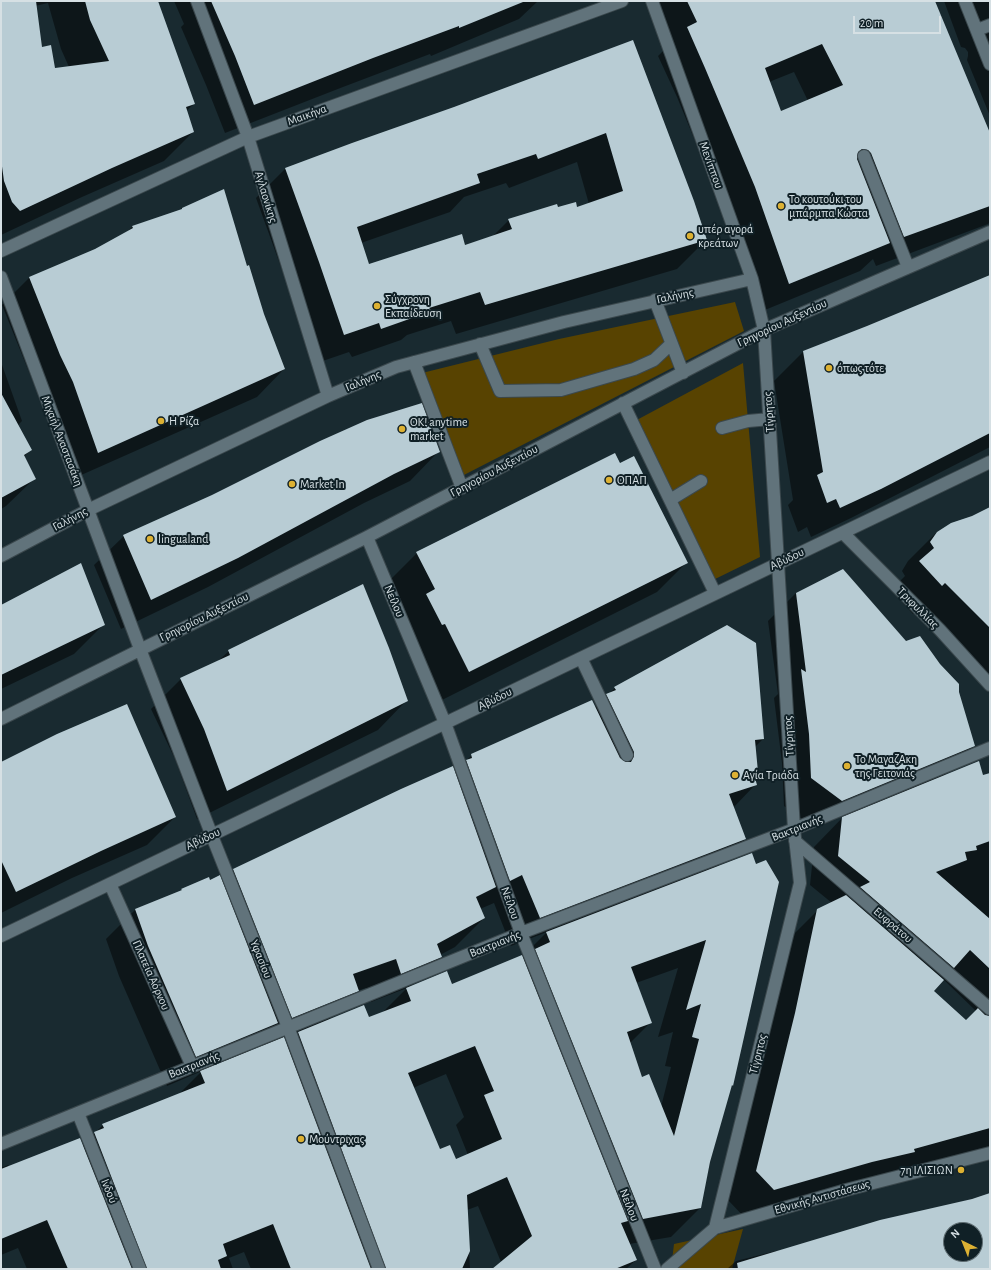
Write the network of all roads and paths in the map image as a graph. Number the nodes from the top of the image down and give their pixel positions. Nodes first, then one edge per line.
1 (197, 1) edge
2 (622, 1) edge
3 (652, 1) edge
4 (965, 1) edge
5 (990, 25) edge
6 (977, 30) junction
7 (990, 64) edge
8 (248, 137) junction
9 (864, 156) dead end
10 (990, 232) edge
11 (1, 251) edge
12 (908, 267) junction
13 (1, 277) edge
14 (752, 279) junction
15 (655, 300) junction
16 (764, 330) junction
17 (480, 344) junction
18 (671, 344) junction
19 (414, 362) junction
20 (682, 372) junction
21 (328, 396) junction
22 (623, 403) junction
23 (770, 419) junction
24 (722, 428) dead end
25 (990, 462) edge
26 (701, 481) dead end
27 (462, 488) junction
28 (670, 500) junction
29 (88, 510) junction
30 (843, 533) junction
31 (367, 537) junction
32 (1, 556) edge
33 (778, 563) junction
34 (715, 594) junction
35 (140, 649) junction
36 (581, 658) junction
37 (990, 685) edge
38 (1, 719) edge
39 (446, 723) junction
40 (990, 748) edge
41 (627, 755) dead end
42 (795, 835) junction
43 (212, 836) junction
44 (110, 884) junction
45 (521, 933) junction
46 (1, 936) edge
47 (990, 1009) edge
48 (288, 1027) junction
49 (192, 1066) junction
50 (78, 1113) junction
51 (1, 1144) edge
52 (990, 1153) edge
53 (715, 1228) junction
54 (140, 1269) edge
55 (379, 1269) edge
56 (655, 1269) edge
57 (667, 1269) edge

1 - 8 street, Αγλαονίκης
2 - 8 street, Μαικήνα
3 - 14 street, Μενίππου
4 - 6 street
5 - 6 street
6 - 7 street
8 - 11 street, Μαικήνα
8 - 21 street, Αγλαονίκης
9 - 12 street
10 - 12 street, Γρηγορίου Αυξεντίου
12 - 16 street, Γρηγορίου Αυξεντίου
13 - 29 street, Μιχαήλ Αναστασάκη
14 - 15 street, Γαλήνης
14 - 16 street, Μενίππου
15 - 17 street, Γαλήνης
15 - 18 street
16 - 20 street, Γρηγορίου Αυξεντίου
16 - 23 street, Τίγρητος
17 - 18 street
17 - 19 street, Γαλήνης
18 - 20 street
19 - 21 street, Γαλήνης
19 - 27 street
20 - 22 street, Γρηγορίου Αυξεντίου
21 - 29 street, Γαλήνης
22 - 27 street, Γρηγορίου Αυξεντίου
22 - 28 street
23 - 24 street
23 - 33 street, Τίγρητος
25 - 30 street, Αβύδου
26 - 28 street
27 - 31 street, Γρηγορίου Αυξεντίου
28 - 34 street
29 - 32 street, Γαλήνης
29 - 35 street, Μιχαήλ Αναστασάκη
30 - 33 street, Αβύδου
30 - 37 street, Τριφυλλίας
31 - 35 street, Γρηγορίου Αυξεντίου
31 - 39 street, Νείλου
33 - 34 street, Αβύδου
33 - 42 street, Τίγρητος
34 - 36 street, Αβύδου
35 - 38 street, Γρηγορίου Αυξεντίου
35 - 43 street, Υφασίου
36 - 39 street, Αβύδου
36 - 41 street
39 - 43 street, Αβύδου
39 - 45 street, Νείλου
40 - 42 street, Βακτριανής
42 - 45 street, Βακτριανής
42 - 47 street, Ευφράτου
42 - 53 street, Τίγρητος
43 - 44 street, Αβύδου
43 - 48 street, Υφασίου
44 - 46 street, Αβύδου
44 - 49 street, Πλατεία Αόρνου
45 - 48 street, Βακτριανής
45 - 56 street, Νείλου
48 - 49 street, Βακτριανής
48 - 55 street, Υφασίου
49 - 50 street, Βακτριανής
50 - 51 street, Βακτριανής
50 - 54 street, Ινδού
52 - 53 street, Εθνικής Αντιστάσεως
53 - 57 street, Εθνικής Αντιστάσεως

